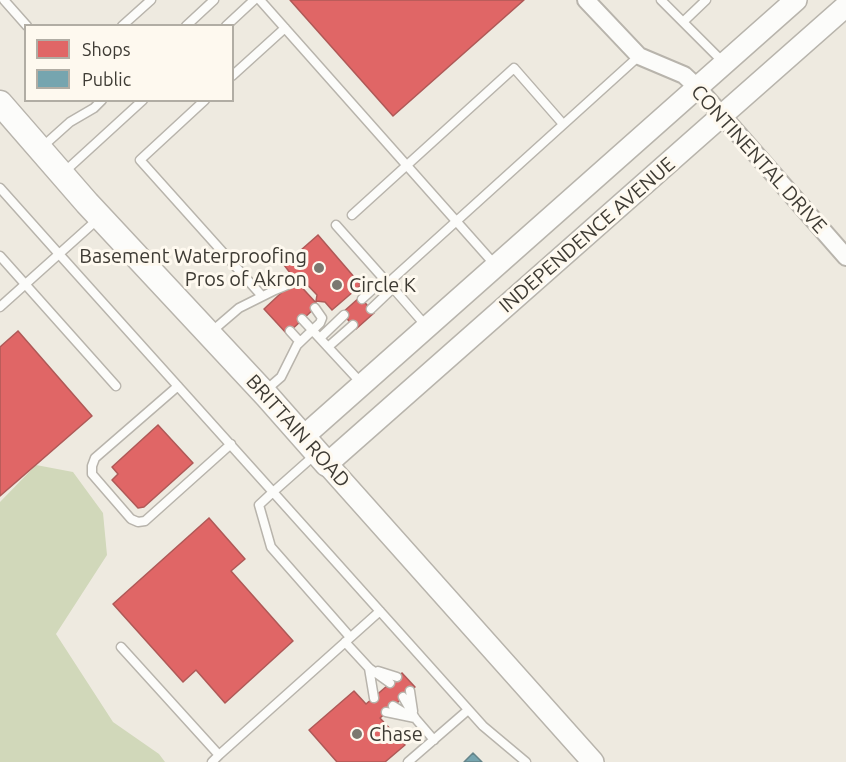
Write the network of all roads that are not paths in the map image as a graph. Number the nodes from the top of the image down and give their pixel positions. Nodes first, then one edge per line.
1 (4, 0) edge
2 (151, 0) edge
3 (214, 0) edge
4 (254, 0) edge
5 (260, 0) edge
6 (586, 0) edge
7 (661, 0) edge
8 (706, 0) edge
9 (796, 0) edge
10 (846, 6) edge
11 (683, 22) junction
12 (25, 24) edge
13 (124, 24) edge
14 (188, 24) edge
15 (228, 24) edge
16 (285, 28) junction
17 (639, 56) junction
18 (724, 63) junction
19 (234, 74) edge
20 (697, 87) junction
21 (100, 102) edge
22 (141, 102) edge
23 (203, 102) edge
24 (0, 103) edge
25 (722, 115) junction
26 (563, 124) junction
27 (40, 148) junction
28 (406, 165) junction
29 (62, 174) junction
30 (0, 188) edge
31 (352, 215) dead end
32 (100, 216) junction
33 (456, 221) junction
34 (336, 225) dead end
35 (59, 254) junction
36 (0, 256) edge
37 (846, 257) edge
38 (496, 266) junction
39 (292, 283) dead end
40 (388, 283) junction
41 (25, 284) junction
42 (260, 297) junction
43 (362, 299) dead end
44 (267, 306) dead end
45 (0, 307) edge
46 (315, 308) dead end
47 (371, 309) dead end
48 (344, 315) dead end
49 (302, 319) dead end
50 (353, 325) dead end
51 (428, 327) junction
52 (313, 330) junction
53 (290, 331) dead end
54 (209, 334) junction
55 (320, 338) junction
56 (300, 342) junction
57 (328, 347) junction
58 (363, 385) junction
59 (116, 386) dead end
60 (178, 386) junction
61 (263, 392) junction
62 (231, 444) junction
63 (316, 451) junction
64 (273, 492) junction
65 (380, 611) junction
66 (348, 639) junction
67 (121, 647) dead end
68 (369, 668) junction
69 (394, 680) dead end
70 (407, 694) dead end
71 (377, 695) dead end
72 (389, 709) dead end
73 (468, 710) junction
74 (415, 718) junction
75 (434, 740) junction
76 (219, 755) junction
77 (212, 762) edge
78 (408, 762) edge
79 (526, 762) edge
80 (593, 762) edge

1 - 12 lane
2 - 13 lane
3 - 14 lane
4 - 15 lane
5 - 16 lane
6 - 17 street, CONTINENTAL DRIVE
7 - 11 lane
8 - 11 lane
9 - 18 street, INDEPENDENCE AVENUE
10 - 25 street, INDEPENDENCE AVENUE
11 - 18 lane
16 - 19 lane
16 - 28 lane
17 - 20 street, CONTINENTAL DRIVE
17 - 26 lane
18 - 20 street, INDEPENDENCE AVENUE
20 - 25 street, CONTINENTAL DRIVE
20 - 38 street, INDEPENDENCE AVENUE
21 - 27 lane
22 - 29 lane
23 - 42 lane
24 - 27 main road, BRITTAIN ROAD
25 - 37 street, CONTINENTAL DRIVE
25 - 63 street, INDEPENDENCE AVENUE
26 - 28 lane
26 - 33 lane
27 - 29 main road, BRITTAIN ROAD
28 - 31 lane
28 - 33 lane
29 - 32 main road, BRITTAIN ROAD
30 - 35 lane
32 - 35 lane
32 - 54 main road, BRITTAIN ROAD
33 - 38 lane
33 - 40 lane
34 - 40 lane
35 - 41 lane
35 - 60 lane
36 - 41 lane
38 - 51 street, INDEPENDENCE AVENUE
39 - 42 lane
40 - 43 lane
40 - 47 lane
40 - 51 lane
41 - 45 lane
41 - 59 lane
42 - 44 lane
42 - 54 lane
46 - 52 lane
48 - 55 lane
49 - 52 lane
50 - 57 lane
51 - 58 street, INDEPENDENCE AVENUE
52 - 55 lane
52 - 56 lane
53 - 56 lane
54 - 61 main road, BRITTAIN ROAD
55 - 57 lane
56 - 61 lane
57 - 58 lane
58 - 63 street, INDEPENDENCE AVENUE
60 - 62 lane
60 - 62 lane
61 - 63 main road, BRITTAIN ROAD
62 - 64 lane
63 - 64 lane
63 - 80 street, BRITTAIN ROAD
64 - 65 lane
64 - 66 lane
65 - 66 lane
65 - 73 lane
66 - 68 lane
66 - 76 lane
67 - 76 lane
68 - 69 lane
68 - 71 lane
70 - 74 lane
72 - 74 lane
73 - 75 lane
73 - 79 lane
74 - 75 lane
75 - 78 lane
76 - 77 lane

